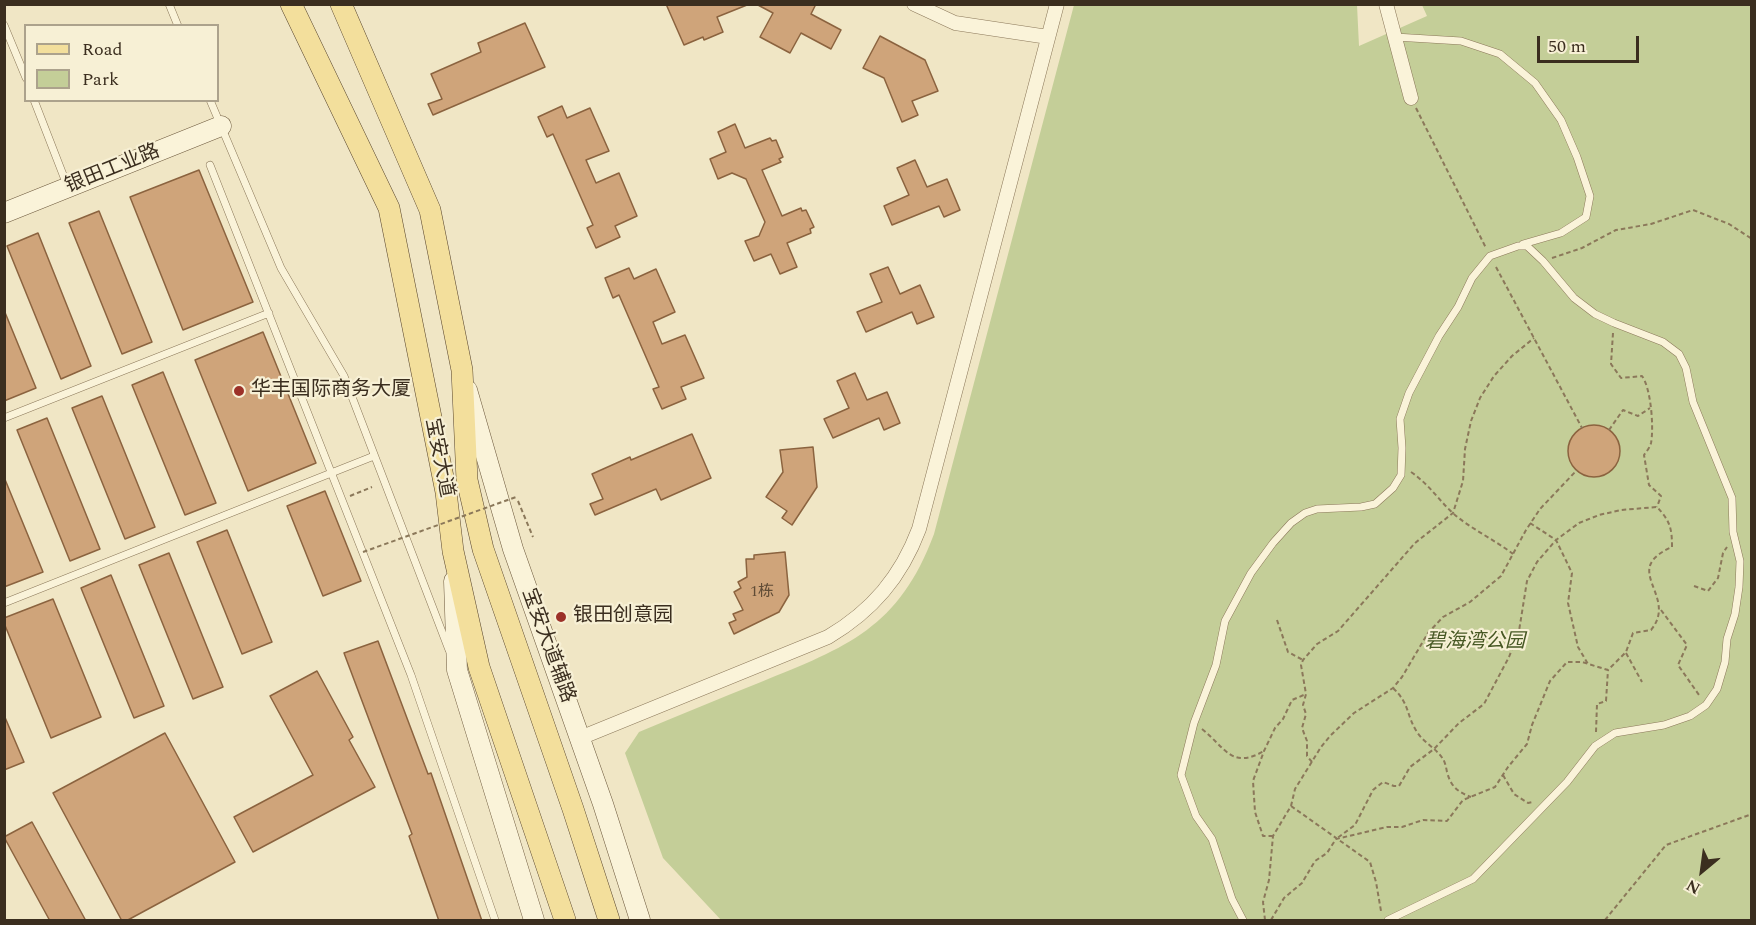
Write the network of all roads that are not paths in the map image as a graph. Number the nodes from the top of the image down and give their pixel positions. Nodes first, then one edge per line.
1 (169, 4) edge
2 (291, 4) edge
3 (341, 4) edge
4 (914, 4) edge
5 (1057, 4) edge
6 (1386, 4) edge
7 (177, 24) edge
8 (4, 25) edge
9 (1048, 37) junction
10 (1395, 37) junction
11 (24, 73) edge
12 (1411, 98) road end
13 (35, 102) edge
14 (211, 102) edge
15 (221, 126) junction
16 (210, 165) dead end
17 (68, 188) junction
18 (4, 213) edge
19 (1518, 246) junction
20 (269, 313) junction
21 (462, 370) junction
22 (4, 418) edge
23 (374, 456) junction
24 (332, 473) junction
25 (453, 550) junction
26 (4, 603) edge
27 (457, 669) junction
28 (580, 738) junction
29 (495, 921) edge
30 (534, 921) edge
31 (565, 921) edge
32 (609, 921) edge
33 (640, 921) edge
34 (1243, 921) edge
35 (1388, 921) edge

1 - 7 lane
2 - 25 main road, 宝安大道
3 - 21 main road, 宝安大道
4 - 9 street
5 - 9 street
6 - 10 street
8 - 11 lane
9 - 28 street
10 - 12 street
10 - 19 lane
13 - 17 lane
14 - 15 lane
15 - 17 main road, 银田工业路
15 - 23 lane
16 - 20 lane
17 - 18 main road, 银田工业路
19 - 34 lane
19 - 35 lane
20 - 22 lane
20 - 24 lane
21 - 28 main road, 宝安大道辅路
21 - 32 main road, 宝安大道
23 - 24 lane
23 - 27 lane
24 - 26 lane
24 - 29 lane
25 - 27 main road
25 - 31 main road, 宝安大道
27 - 30 main road
28 - 33 main road, 宝安大道辅路

